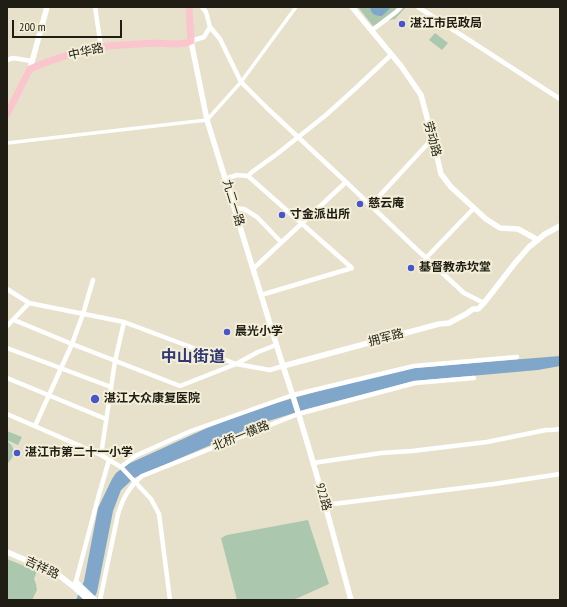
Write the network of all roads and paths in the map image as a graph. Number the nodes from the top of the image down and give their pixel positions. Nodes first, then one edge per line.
1 (47, 7) edge
2 (95, 7) edge
3 (189, 7) edge
4 (202, 7) edge
5 (296, 7) edge
6 (352, 7) edge
7 (401, 7) edge
8 (418, 7) edge
9 (210, 27) junction
10 (371, 31) junction
11 (191, 41) junction
12 (101, 47) junction
13 (391, 55) junction
14 (7, 60) edge
15 (32, 61) junction
16 (30, 70) junction
17 (241, 82) junction
18 (560, 99) edge
19 (7, 114) edge
20 (207, 120) junction
21 (298, 138) junction
22 (433, 138) junction
23 (7, 143) edge
24 (248, 176) junction
25 (225, 179) junction
26 (346, 182) junction
27 (371, 205) junction
28 (234, 208) junction
29 (474, 208) junction
30 (301, 223) junction
31 (560, 226) edge
32 (538, 240) junction
33 (282, 242) junction
34 (426, 258) junction
35 (253, 269) junction
36 (93, 280) dead end
37 (7, 289) edge
38 (261, 295) junction
39 (29, 303) junction
40 (484, 303) junction
41 (83, 314) junction
42 (14, 320) junction
43 (124, 322) junction
44 (7, 326) edge
45 (72, 344) junction
46 (276, 345) junction
47 (7, 348) edge
48 (517, 357) dead end
49 (115, 361) junction
50 (236, 364) junction
51 (282, 366) junction
52 (61, 368) junction
53 (7, 378) edge
54 (474, 378) dead end
55 (111, 387) junction
56 (293, 395) junction
57 (49, 396) junction
58 (7, 414) edge
59 (298, 414) junction
60 (106, 419) junction
61 (35, 426) junction
62 (560, 429) edge
63 (101, 455) junction
64 (109, 460) junction
65 (313, 463) junction
66 (120, 467) junction
67 (560, 474) edge
68 (135, 482) junction
69 (325, 505) junction
70 (7, 552) edge
71 (77, 586) junction
72 (88, 600) edge
73 (95, 600) edge
74 (100, 600) edge
75 (170, 600) edge
76 (351, 600) edge

1 - 15 street
2 - 12 street
3 - 11 main road, 九二一路
4 - 9 street
5 - 17 street
6 - 10 street, 劳动路
7 - 10 street
8 - 18 street
9 - 11 street
9 - 17 street
10 - 13 street, 劳动路
11 - 12 main road, 中华路
11 - 20 street, 九二一路
12 - 16 main road, 中华路
13 - 21 street
13 - 22 street, 劳动路
14 - 15 street
15 - 16 street
16 - 19 main road
17 - 20 street
17 - 21 street
20 - 23 street
20 - 25 street, 九二一路
21 - 24 street
21 - 26 street
22 - 27 street
22 - 29 street, 劳动路
24 - 25 street
24 - 30 street
25 - 28 street, 九二一路
26 - 27 street
26 - 30 street
27 - 34 street
28 - 33 street
28 - 35 street, 九二一路
29 - 32 street, 劳动路
29 - 34 street
30 - 33 street
30 - 38 street
31 - 32 street
32 - 40 street
33 - 35 street
34 - 40 street
35 - 38 street, 九二一路
36 - 41 street
37 - 39 street
38 - 46 street, 九二一路
39 - 41 street
39 - 42 street
40 - 51 street, 拥军路
41 - 43 street
41 - 45 street
42 - 44 street
42 - 45 street
43 - 49 street
43 - 50 street
45 - 49 street
45 - 52 street
46 - 50 street
46 - 51 street, 九二一路
47 - 52 street
48 - 56 street
49 - 50 street
49 - 55 street
50 - 51 street
51 - 56 street, 九二一路
52 - 55 street
52 - 57 street
53 - 57 street
54 - 59 street, 北桥一横路
55 - 60 street
56 - 59 street, 922路
56 - 66 street
57 - 60 street
57 - 61 street
58 - 61 street
59 - 65 street, 922路
59 - 68 street, 北桥一横路
60 - 63 street
61 - 63 street
62 - 65 street
63 - 64 street
64 - 66 street
64 - 71 street
65 - 69 street, 922路
66 - 68 street
67 - 69 street
68 - 74 street, 北桥一横路
68 - 75 street
69 - 76 street, 922路
70 - 71 street, 吉祥路
71 - 72 street
71 - 73 street

